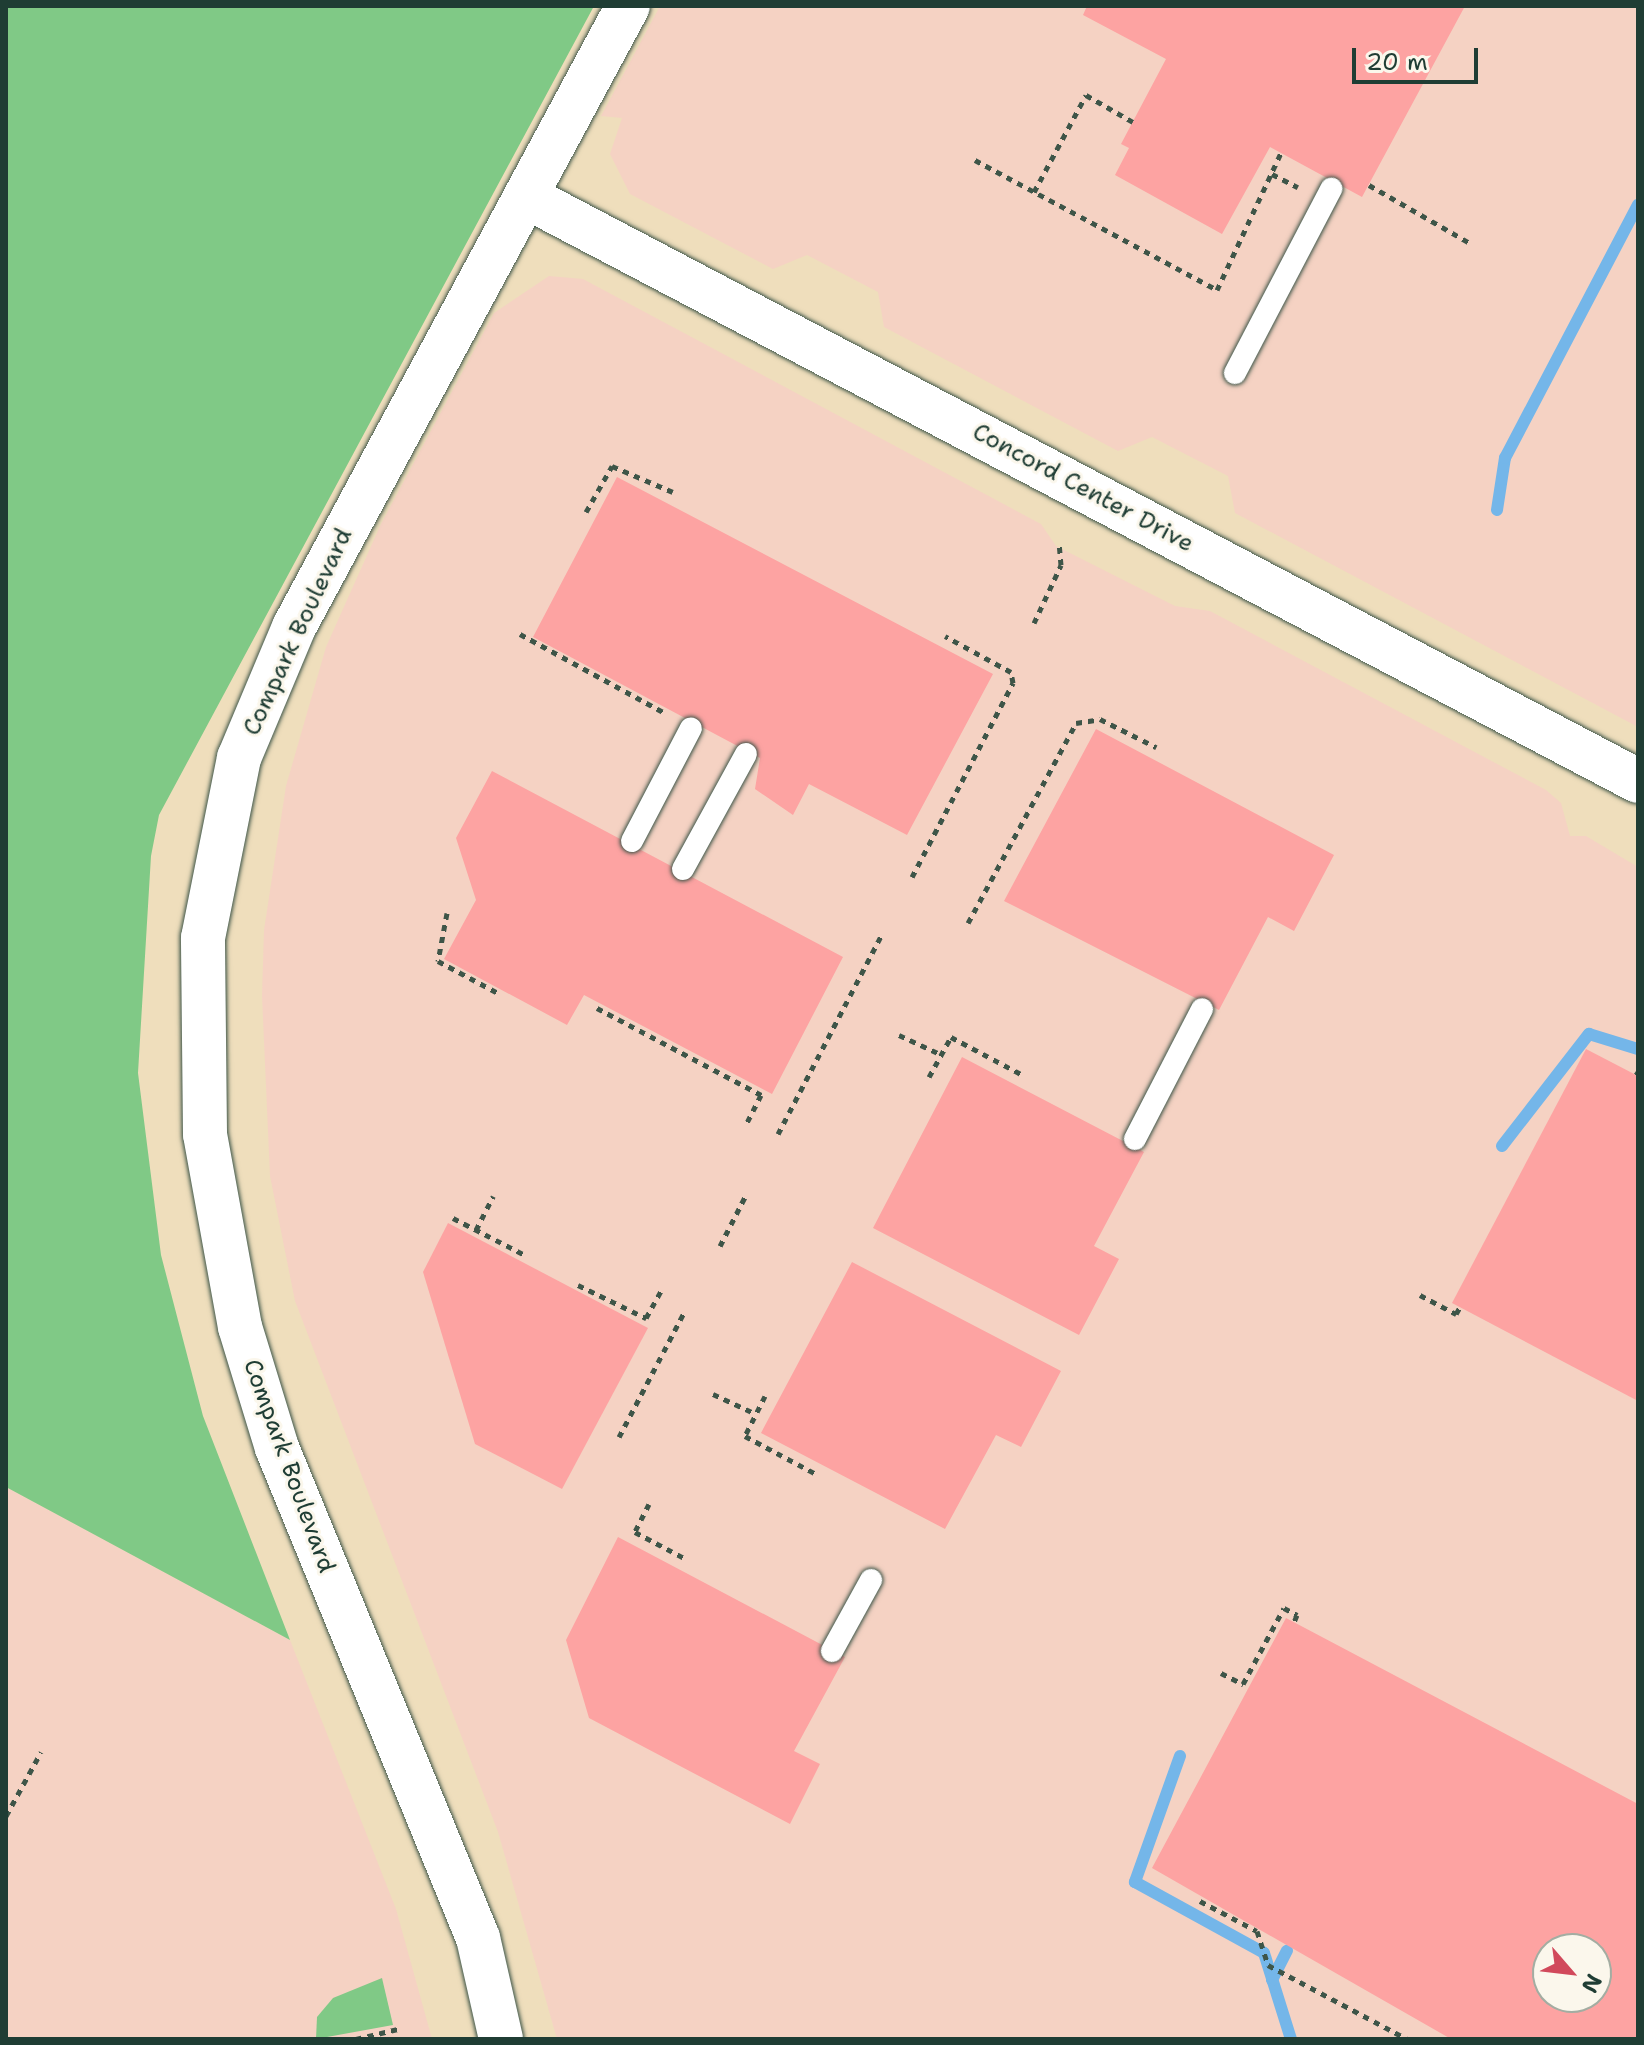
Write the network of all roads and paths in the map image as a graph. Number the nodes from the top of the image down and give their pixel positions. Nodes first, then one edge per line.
1 (628, 6) edge
2 (1133, 122) dead end
3 (1281, 153) dead end
4 (975, 160) dead end
5 (1272, 174) junction
6 (1369, 185) dead end
7 (1331, 189) dead end
8 (1306, 191) dead end
9 (1034, 192) junction
10 (527, 197) junction
11 (1470, 243) dead end
12 (1235, 373) dead end
13 (673, 492) dead end
14 (586, 512) dead end
15 (1059, 542) dead end
16 (1034, 623) dead end
17 (520, 634) dead end
18 (945, 636) dead end
19 (684, 724) joint
20 (1156, 747) dead end
21 (746, 754) dead end
22 (1638, 781) edge
23 (632, 841) dead end
24 (683, 869) dead end
25 (912, 877) dead end
26 (447, 913) dead end
27 (968, 923) dead end
28 (881, 936) dead end
29 (498, 993) dead end
30 (597, 1008) dead end
31 (1202, 1009) dead end
32 (899, 1035) dead end
33 (942, 1055) junction
34 (1021, 1074) dead end
35 (929, 1077) dead end
36 (746, 1125) dead end
37 (778, 1134) dead end
38 (1135, 1139) dead end
39 (493, 1196) dead end
40 (745, 1197) dead end
41 (453, 1218) dead end
42 (476, 1230) junction
43 (720, 1246) dead end
44 (527, 1256) dead end
45 (578, 1285) dead end
46 (663, 1287) dead end
47 (1420, 1295) dead end
48 (1460, 1307) dead end
49 (685, 1311) dead end
50 (713, 1394) dead end
51 (765, 1396) dead end
52 (756, 1414) junction
53 (619, 1437) dead end
54 (818, 1475) dead end
55 (649, 1504) dead end
56 (686, 1559) dead end
57 (871, 1580) dead end
58 (1294, 1622) dead end
59 (832, 1651) dead end
60 (1221, 1673) dead end
61 (41, 1752) dead end
62 (6, 1816) edge
63 (1200, 1901) dead end
64 (398, 2029) dead end
65 (356, 2039) edge
66 (501, 2039) edge
67 (1407, 2039) edge

1 - 10 street, Compark Boulevard
2 - 9 path
3 - 5 path
4 - 9 path
5 - 8 path
5 - 9 path
6 - 11 path
7 - 12 lane
10 - 22 street, Concord Center Drive
10 - 66 street, Compark Boulevard
13 - 14 path
15 - 16 path
17 - 19 path
18 - 25 path
19 - 23 lane
20 - 27 path
21 - 24 lane
26 - 29 path
28 - 37 path
30 - 36 path
31 - 38 lane
32 - 33 path
33 - 34 path
33 - 35 path
39 - 42 path
40 - 43 path
41 - 42 path
42 - 44 path
45 - 46 path
47 - 48 path
49 - 53 path
50 - 52 path
51 - 52 path
52 - 54 path
55 - 56 path
57 - 59 lane
58 - 60 path
61 - 62 path
63 - 67 path
64 - 65 path

